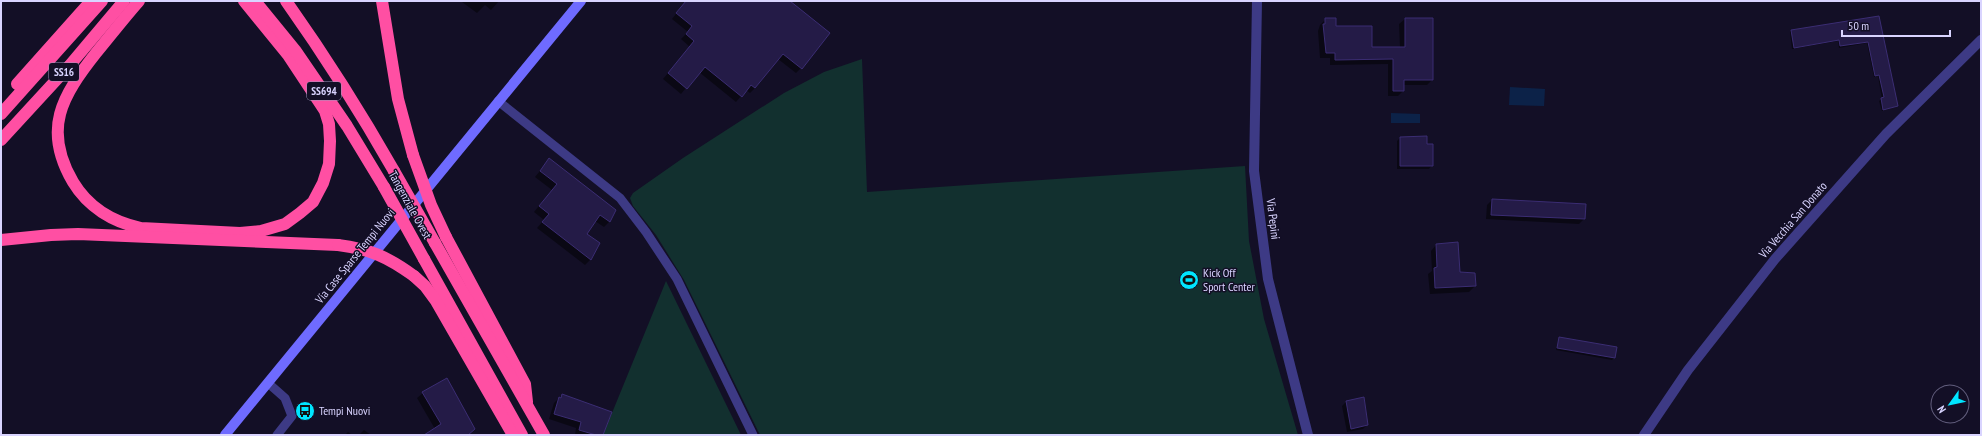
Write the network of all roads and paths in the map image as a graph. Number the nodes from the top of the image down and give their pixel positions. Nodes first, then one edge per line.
1 (91, 1) edge
2 (102, 1) edge
3 (124, 1) edge
4 (138, 1) edge
5 (244, 1) edge
6 (255, 1) edge
7 (286, 1) edge
8 (382, 1) edge
9 (581, 1) edge
10 (1257, 1) edge
11 (1981, 40) edge
12 (1, 102) edge
13 (498, 102) junction
14 (1, 114) edge
15 (1, 140) edge
16 (1, 240) edge
17 (268, 383) junction
18 (527, 405) junction
19 (225, 435) edge
20 (277, 435) edge
21 (513, 435) edge
22 (522, 435) edge
23 (544, 435) edge
24 (753, 435) edge
25 (1308, 435) edge
26 (1644, 435) edge

1 - 12 highway
2 - 14 highway, SS16
3 - 15 highway, SS16
4 - 5 highway
6 - 22 highway, Tangenziale Ovest / SS694, bridge
7 - 18 highway, Tangenziale Ovest / SS694, bridge
8 - 18 highway, bridge
9 - 13 street, Via Case Sparse Tempi Nuovi
10 - 25 street, Via Pepini
11 - 26 street, Via Vecchia San Donato
13 - 17 street, Via Case Sparse Tempi Nuovi
13 - 24 lane
16 - 21 highway, bridge
17 - 19 street, Via Case Sparse Tempi Nuovi
17 - 20 lane
18 - 23 highway, Tangenziale Ovest / SS694

